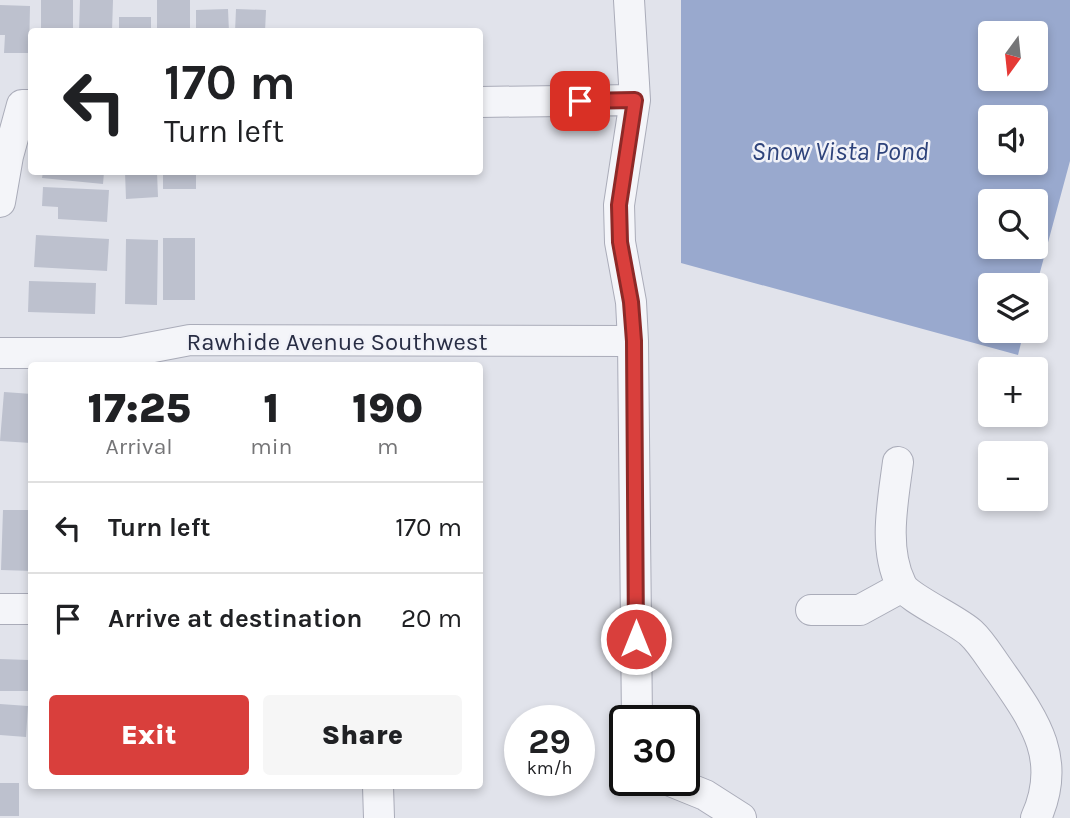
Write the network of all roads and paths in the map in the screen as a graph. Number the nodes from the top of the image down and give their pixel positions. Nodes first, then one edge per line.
1 (629, 0) edge
2 (635, 100) junction
3 (483, 102) edge
4 (27, 105) edge
5 (0, 202) edge
6 (634, 341) junction
7 (0, 353) edge
8 (378, 353) edge
9 (898, 463) dead end
10 (902, 587) junction
11 (0, 609) edge
12 (28, 609) edge
13 (811, 610) dead end
14 (637, 705) edge
15 (379, 789) edge
16 (700, 793) edge
17 (379, 818) edge
18 (741, 818) edge
19 (1036, 818) edge

1 - 2 street
2 - 3 street
2 - 6 street
4 - 5 street
6 - 8 street, Rawhide Avenue Southwest
6 - 14 street
7 - 8 street, Rawhide Avenue Southwest
9 - 10 street
10 - 13 street
10 - 19 street
11 - 12 street
15 - 17 street
16 - 18 street

